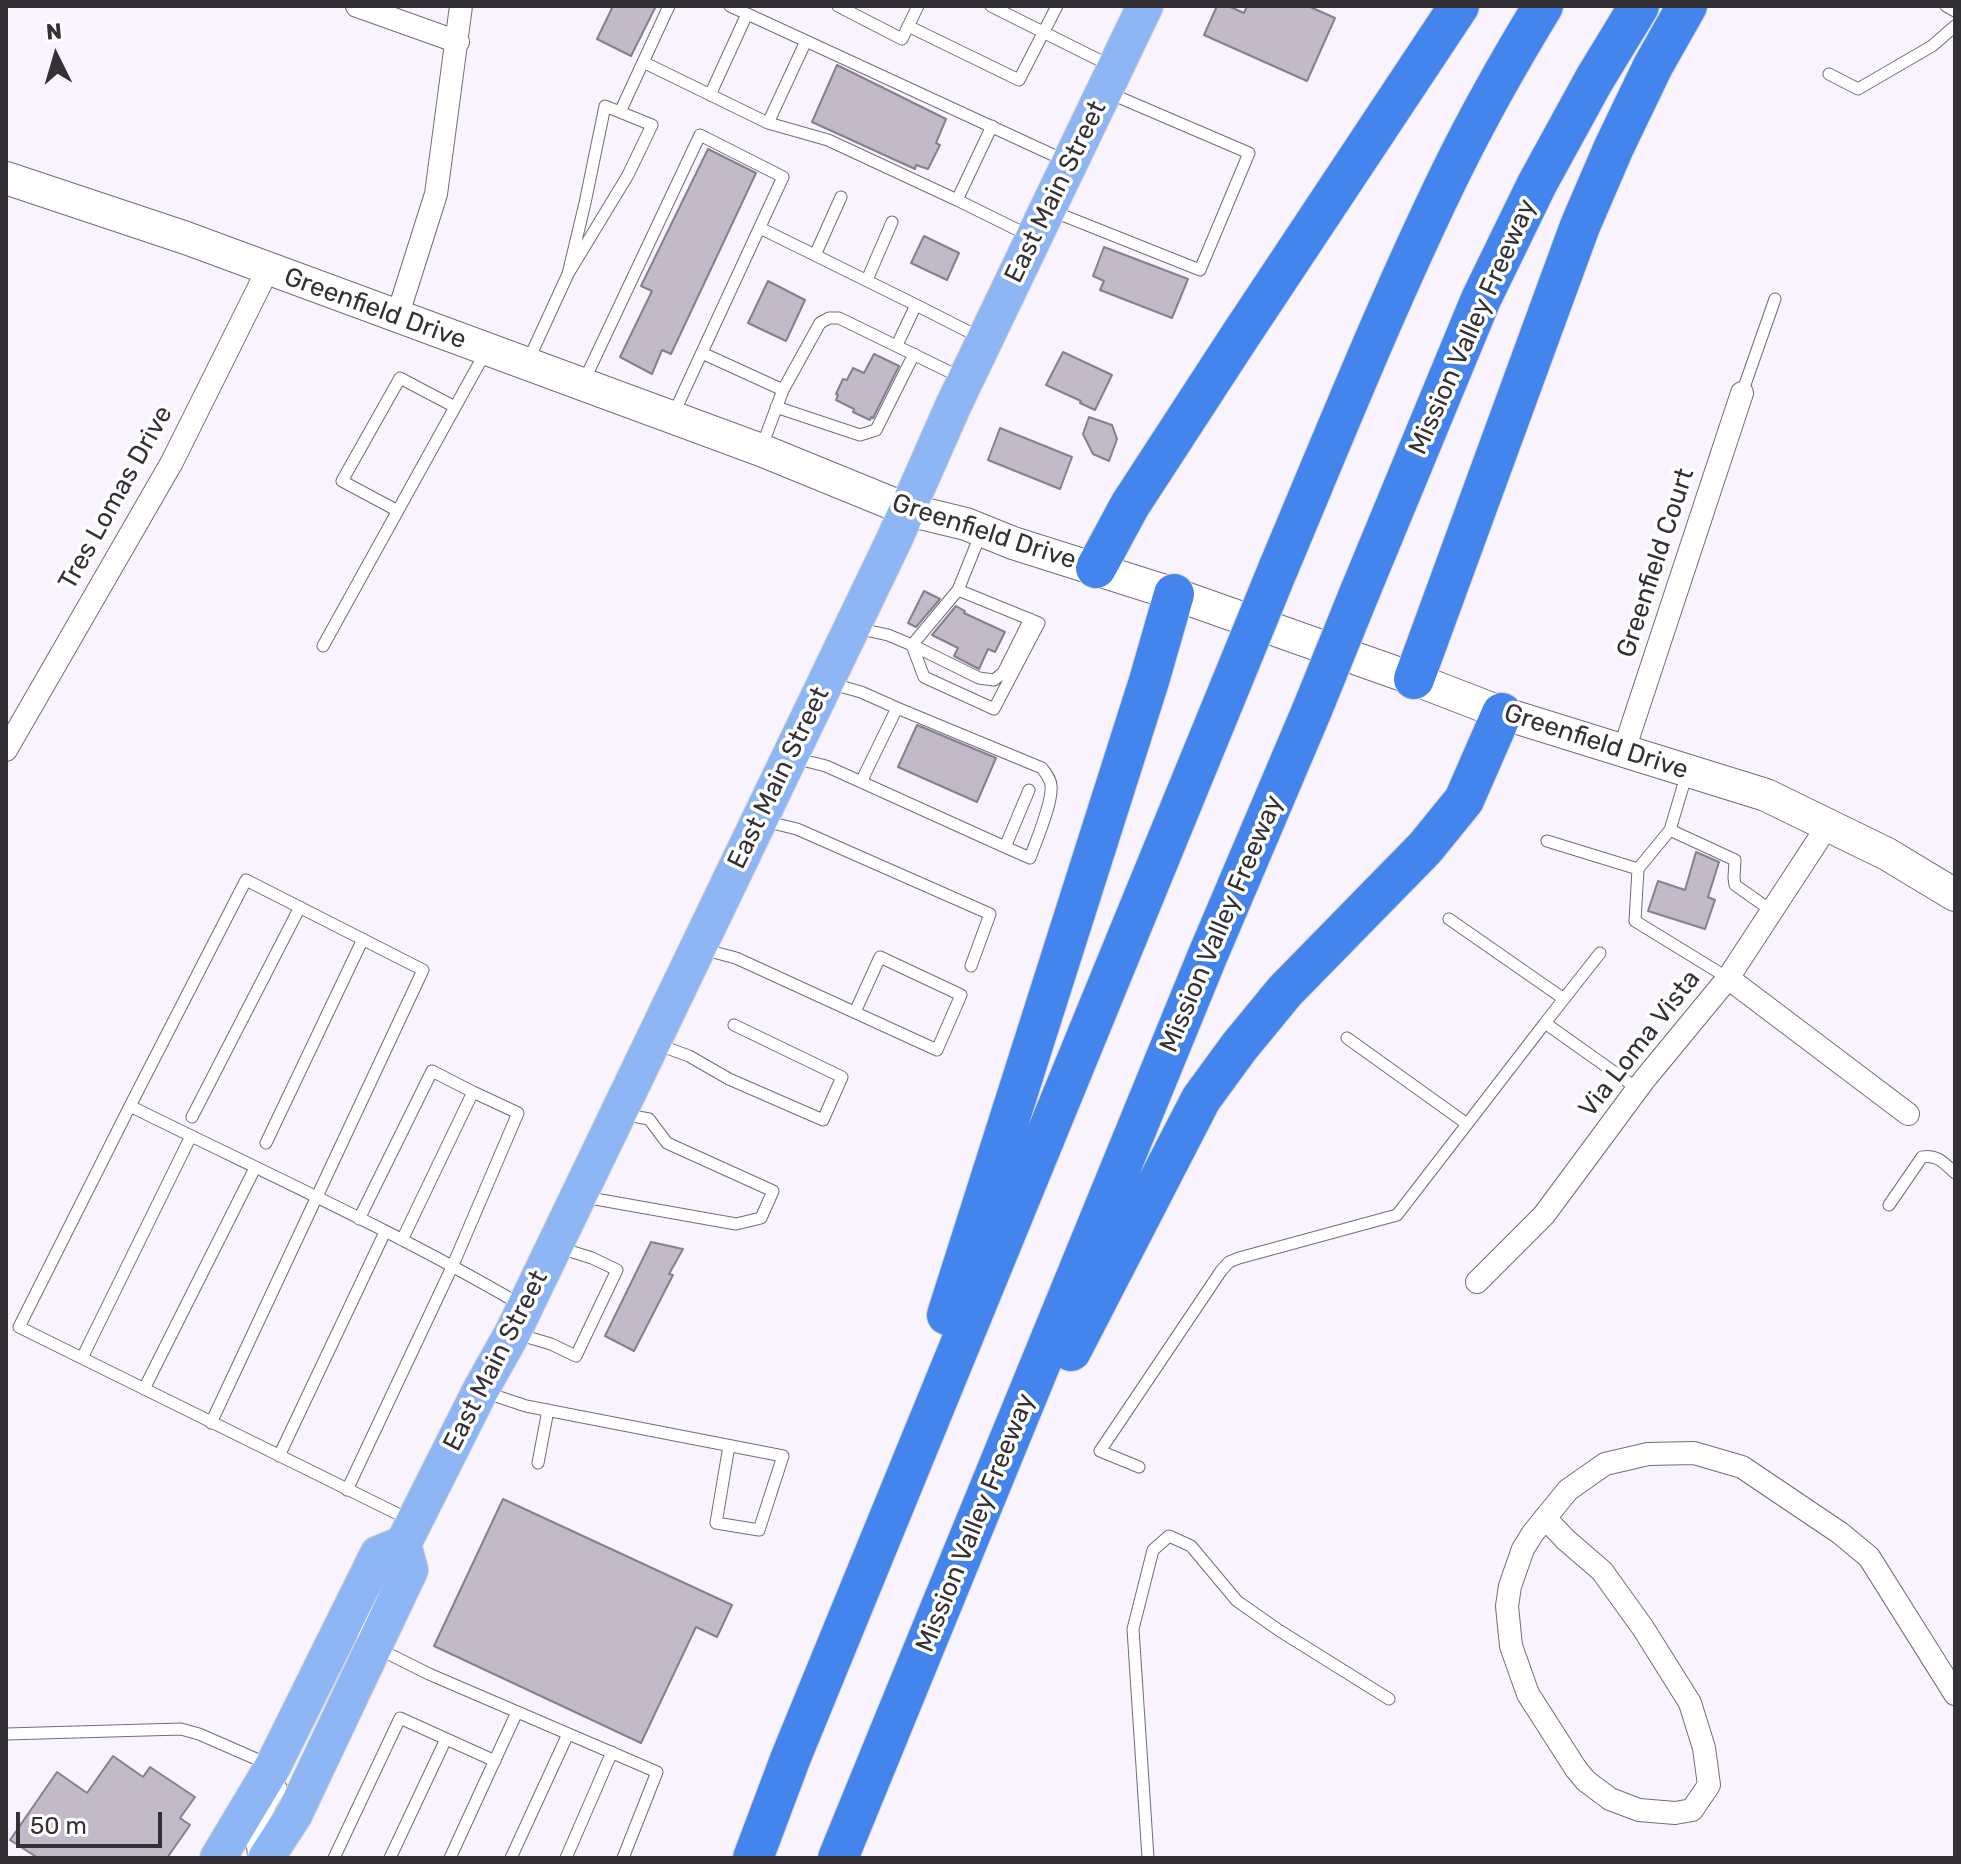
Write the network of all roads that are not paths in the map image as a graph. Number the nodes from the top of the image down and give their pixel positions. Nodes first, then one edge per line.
1 (357, 6) edge
2 (461, 6) edge
3 (669, 6) edge
4 (730, 6) edge
5 (838, 6) edge
6 (918, 6) edge
7 (991, 6) edge
8 (1057, 6) edge
9 (1145, 6) edge
10 (1459, 6) edge
11 (1543, 6) edge
12 (1639, 6) edge
13 (1687, 6) edge
14 (1946, 6) edge
15 (1955, 11) edge
16 (747, 14) junction
17 (908, 26) junction
18 (1955, 26) edge
19 (1045, 32) junction
20 (806, 41) junction
21 (458, 42) junction
22 (643, 62) junction
23 (1829, 74) dead end
24 (1110, 80) junction
25 (710, 95) junction
26 (620, 112) junction
27 (768, 123) junction
28 (992, 126) junction
29 (1070, 163) junction
30 (7, 181) edge
31 (841, 197) dead end
32 (957, 200) junction
33 (892, 222) dead end
34 (1041, 224) junction
35 (760, 228) junction
36 (815, 255) junction
37 (268, 269) junction
38 (568, 274) junction
39 (867, 280) junction
40 (1775, 299) dead end
41 (916, 305) junction
42 (397, 317) junction
43 (985, 340) junction
44 (897, 345) junction
45 (486, 350) junction
46 (702, 353) junction
47 (914, 354) junction
48 (526, 365) junction
49 (966, 380) junction
50 (582, 385) junction
51 (783, 390) junction
52 (1742, 393) joint
53 (455, 407) junction
54 (776, 407) junction
55 (671, 418) junction
56 (761, 450) junction
57 (908, 510) junction
58 (398, 511) junction
59 (982, 531) junction
60 (1096, 568) junction
61 (958, 590) junction
62 (1174, 594) junction
63 (1030, 619) junction
64 (852, 627) junction
65 (912, 645) junction
66 (323, 646) dead end
67 (1414, 679) junction
68 (825, 682) junction
69 (897, 708) junction
70 (1502, 713) junction
71 (6, 750) edge
72 (1624, 750) junction
73 (789, 757) junction
74 (1687, 771) junction
75 (861, 782) junction
76 (1029, 790) dead end
77 (760, 819) junction
78 (1828, 825) junction
79 (1670, 830) junction
80 (1547, 841) dead end
81 (1005, 847) junction
82 (1638, 869) junction
83 (1955, 895) edge
84 (300, 907) junction
85 (1772, 911) junction
86 (1449, 919) dead end
87 (363, 939) junction
88 (698, 947) junction
89 (1600, 953) dead end
90 (971, 966) dead end
91 (1728, 978) junction
92 (1564, 999) junction
93 (855, 1012) junction
94 (1545, 1023) junction
95 (734, 1025) dead end
96 (1347, 1038) dead end
97 (652, 1042) junction
98 (1638, 1089) junction
99 (473, 1092) junction
100 (130, 1106) junction
101 (618, 1113) junction
102 (1908, 1114) dead end
103 (192, 1117) dead end
104 (1467, 1124) junction
105 (191, 1136) junction
106 (266, 1143) dead end
107 (255, 1168) junction
108 (1955, 1173) edge
109 (578, 1196) junction
110 (316, 1198) junction
111 (1889, 1205) dead end
112 (359, 1219) junction
113 (385, 1232) junction
114 (402, 1240) junction
115 (554, 1247) junction
116 (453, 1265) junction
117 (1477, 1282) dead end
118 (519, 1320) junction
119 (82, 1358) junction
120 (144, 1389) junction
121 (480, 1391) junction
122 (548, 1410) junction
123 (211, 1423) junction
124 (729, 1446) junction
125 (279, 1456) junction
126 (538, 1463) dead end
127 (1139, 1467) dead end
128 (347, 1490) junction
129 (1545, 1518) junction
130 (391, 1557) junction
131 (871, 1562) junction
132 (928, 1642) junction
133 (375, 1647) junction
134 (1955, 1694) edge
135 (1389, 1699) dead end
136 (517, 1712) junction
137 (6, 1734) edge
138 (568, 1734) junction
139 (446, 1739) junction
140 (612, 1752) junction
141 (495, 1761) junction
142 (273, 1766) junction
143 (218, 1858) edge
144 (254, 1858) edge
145 (266, 1858) edge
146 (334, 1858) edge
147 (390, 1858) edge
148 (450, 1858) edge
149 (511, 1858) edge
150 (566, 1858) edge
151 (623, 1858) edge
152 (753, 1858) edge
153 (838, 1858) edge
154 (1148, 1858) edge

1 - 21 street
2 - 21 street
3 - 22 lane
4 - 16 lane
5 - 17 lane
6 - 17 lane
7 - 19 lane
8 - 19 lane
9 - 24 main road, East Main Street
10 - 60 highway
11 - 131 highway, bridge
12 - 132 highway, Mission Valley Freeway, bridge
13 - 67 highway
14 - 15 lane
16 - 20 lane
16 - 25 lane
17 - 19 lane
18 - 23 lane
19 - 24 lane
20 - 27 lane
20 - 28 lane
21 - 42 street
22 - 25 lane
22 - 26 lane
24 - 29 main road, East Main Street
24 - 34 lane
25 - 27 lane
26 - 38 lane
26 - 38 lane
27 - 32 lane
28 - 29 lane
28 - 32 lane
29 - 34 main road, East Main Street
30 - 37 main road, Greenfield Drive
31 - 36 lane
32 - 34 lane
33 - 39 lane
34 - 43 main road, East Main Street
35 - 36 lane
35 - 46 lane
35 - 50 lane
36 - 39 lane
37 - 42 main road, Greenfield Drive
37 - 71 street, Tres Lomas Drive
38 - 48 lane
39 - 41 lane
40 - 52 lane
41 - 43 lane
41 - 44 lane
42 - 45 main road, Greenfield Drive
43 - 49 main road, East Main Street
44 - 47 lane
44 - 51 lane
45 - 48 main road, Greenfield Drive
45 - 53 lane
46 - 51 lane
46 - 55 lane
47 - 49 lane
47 - 54 lane
48 - 50 main road, Greenfield Drive
49 - 57 main road, East Main Street
50 - 55 main road, Greenfield Drive
51 - 54 lane
52 - 72 street, Greenfield Court
53 - 58 lane
53 - 58 lane
54 - 56 lane
55 - 56 main road, Greenfield Drive
56 - 57 main road, Greenfield Drive
57 - 59 main road, Greenfield Drive
57 - 64 main road, East Main Street
58 - 66 lane
59 - 60 main road, Greenfield Drive
59 - 61 lane
60 - 62 main road, Greenfield Drive
61 - 63 lane
61 - 65 lane
62 - 67 main road, Greenfield Drive
62 - 131 highway
63 - 65 lane
63 - 65 lane
64 - 65 lane
64 - 68 main road, East Main Street
67 - 70 main road, Greenfield Drive
68 - 69 lane
68 - 73 main road, East Main Street
69 - 75 lane
69 - 81 lane
70 - 72 main road, Greenfield Drive
70 - 132 highway
72 - 74 main road, Greenfield Drive
73 - 75 lane
73 - 77 main road, East Main Street
74 - 78 main road, Greenfield Drive
74 - 79 lane
75 - 81 lane
76 - 81 lane
77 - 88 main road, East Main Street
77 - 90 lane
78 - 83 main road, Greenfield Drive
78 - 85 street, Via Loma Vista
79 - 82 lane
79 - 85 lane
80 - 82 lane
82 - 91 lane
84 - 87 lane
84 - 100 lane
84 - 103 lane
85 - 91 street, Via Loma Vista
86 - 92 lane
87 - 106 lane
87 - 110 lane
88 - 93 lane
88 - 97 main road, East Main Street
89 - 92 lane
91 - 98 street, Via Loma Vista
91 - 102 street
92 - 94 lane
93 - 93 lane
94 - 98 lane
94 - 104 lane
95 - 97 lane
96 - 104 lane
97 - 101 main road, East Main Street
98 - 117 street, Via Loma Vista
99 - 112 lane
99 - 114 lane
99 - 116 lane
100 - 105 lane
100 - 119 lane
101 - 109 main road, East Main Street
101 - 109 lane
104 - 127 lane
105 - 107 lane
105 - 119 lane
107 - 110 lane
107 - 120 lane
108 - 111 lane
109 - 115 main road, East Main Street
110 - 112 lane
110 - 123 lane
112 - 113 lane
113 - 114 lane
113 - 125 lane
114 - 116 lane
115 - 118 main road, East Main Street
115 - 118 lane
116 - 118 lane
116 - 128 lane
118 - 121 main road, East Main Street
119 - 120 lane
120 - 123 lane
121 - 122 lane
121 - 130 main road, East Main Street
122 - 124 lane
122 - 126 lane
123 - 125 lane
124 - 124 lane
125 - 128 lane
128 - 130 lane
129 - 129 street
129 - 134 street
130 - 133 main road, East Main Street
130 - 142 main road, East Main Street
131 - 152 highway
132 - 153 highway, Mission Valley Freeway
133 - 136 lane
133 - 145 main road, East Main Street
135 - 154 lane
136 - 138 lane
136 - 141 lane
137 - 142 lane
138 - 140 lane
138 - 149 lane
139 - 141 lane
139 - 146 lane
139 - 147 lane
140 - 150 lane
140 - 151 lane
141 - 148 lane
142 - 143 main road, East Main Street
142 - 144 lane

